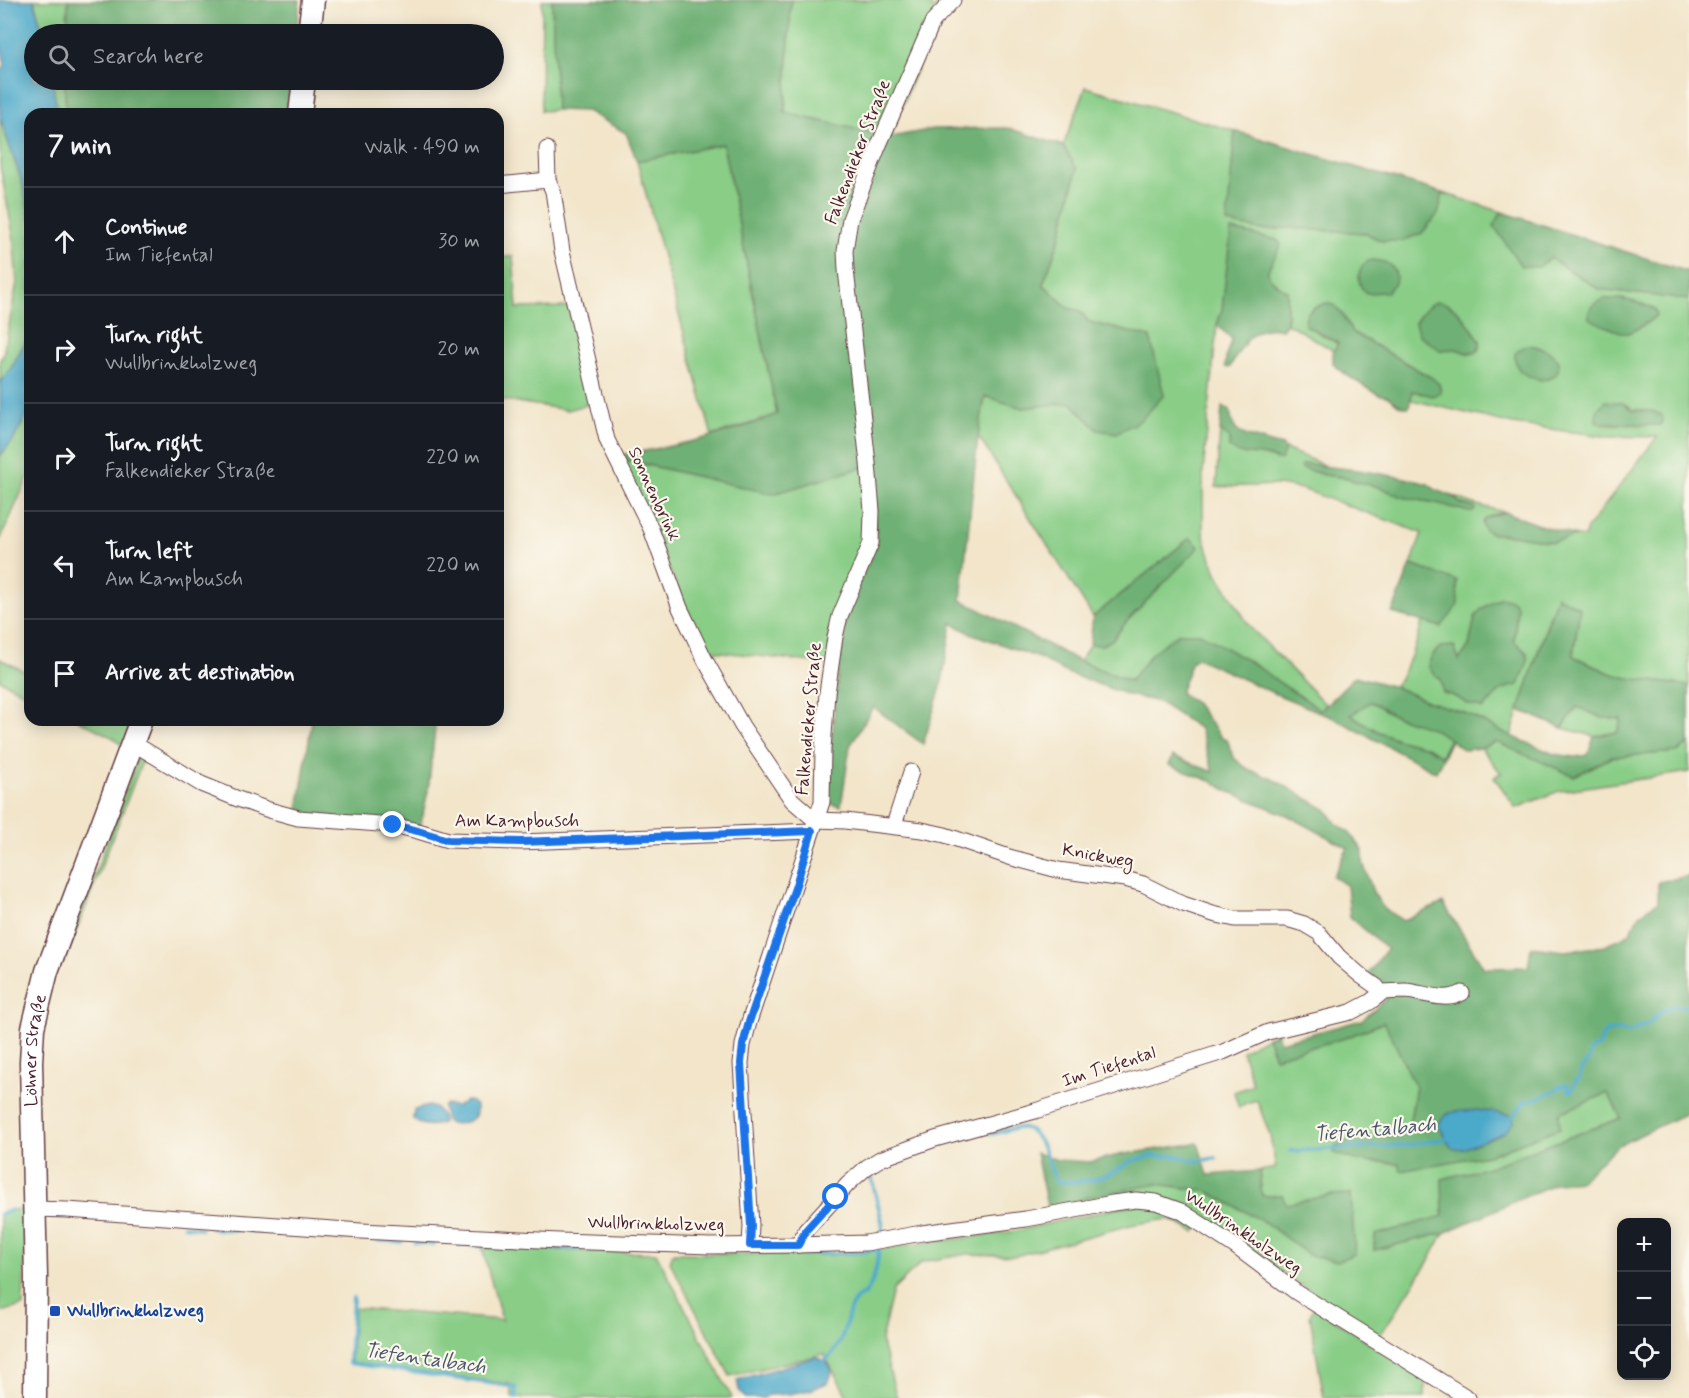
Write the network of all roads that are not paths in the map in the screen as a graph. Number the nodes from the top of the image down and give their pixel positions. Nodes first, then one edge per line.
1 (313, 0) edge
2 (953, 0) edge
3 (310, 24) edge
4 (303, 90) edge
5 (301, 108) edge
6 (547, 149) dead end
7 (548, 180) junction
8 (504, 184) edge
9 (139, 726) edge
10 (133, 743) junction
11 (911, 772) dead end
12 (814, 825) junction
13 (894, 825) junction
14 (1380, 992) junction
15 (1462, 993) dead end
16 (35, 1209) junction
17 (750, 1245) junction
18 (798, 1245) junction
19 (35, 1398) edge
20 (1468, 1398) edge

1 - 3 main road
2 - 12 street, Falkendieker Straße
4 - 5 main road
6 - 7 street, Sonnenbrink
7 - 8 street
7 - 12 street, Sonnenbrink
9 - 10 main road, Löhner Straße
10 - 12 street, Am Kampbusch
10 - 16 main road, Löhner Straße
11 - 13 street
12 - 13 street, Knickweg
12 - 17 street, Falkendieker Straße
13 - 14 street, Knickweg
14 - 15 street
14 - 18 street, Im Tiefental
16 - 17 street, Wullbrinkholzweg
16 - 19 main road, Löhner Straße
17 - 18 street, Wullbrinkholzweg
18 - 20 street, Wullbrinkholzweg

